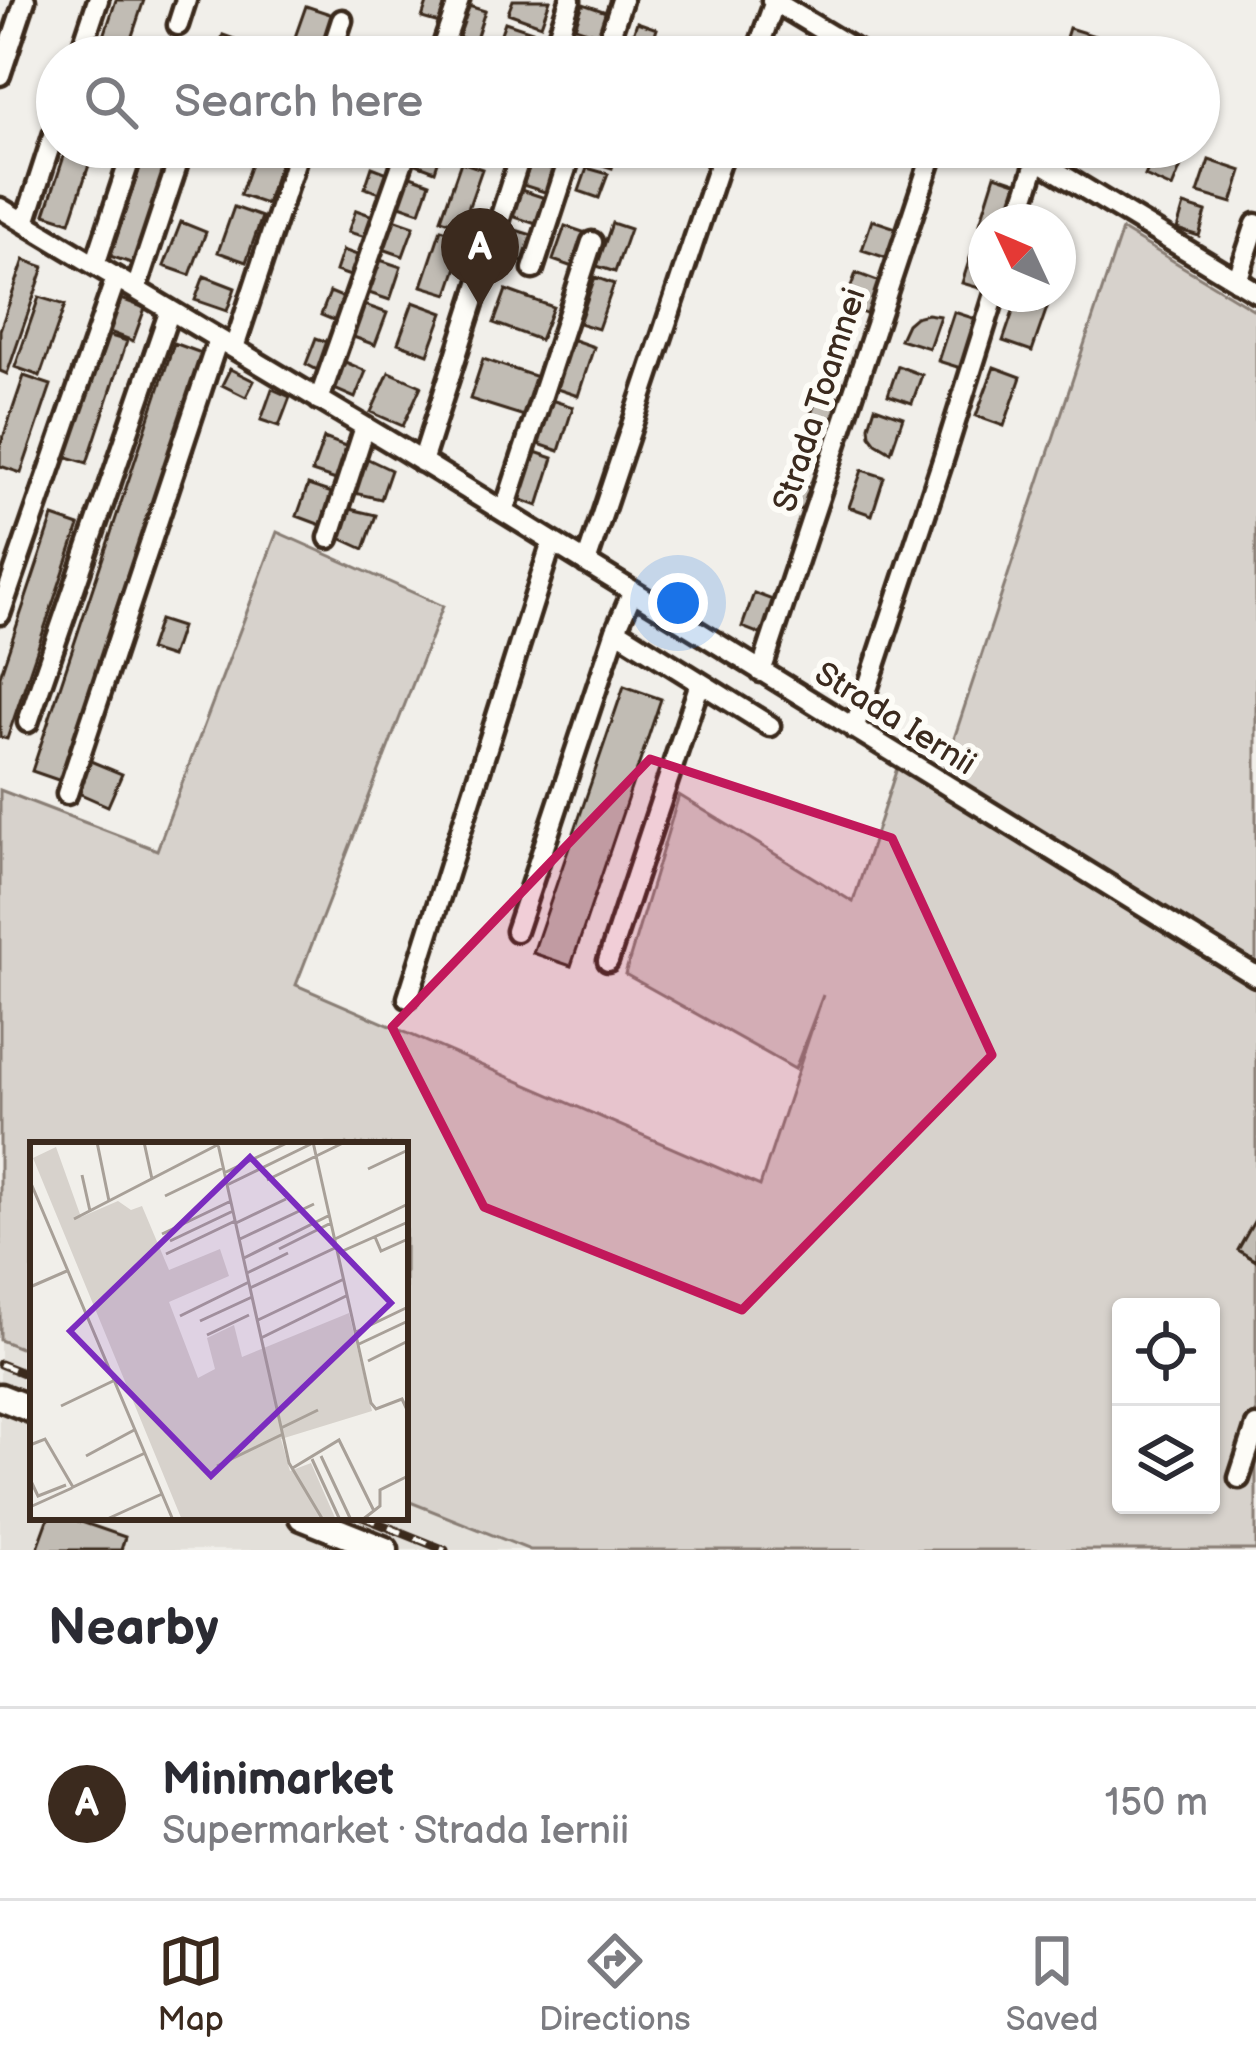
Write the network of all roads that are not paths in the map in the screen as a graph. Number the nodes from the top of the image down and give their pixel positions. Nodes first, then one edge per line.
1 (25, 0) edge
2 (98, 0) edge
3 (186, 0) edge
4 (459, 0) edge
5 (570, 0) edge
6 (622, 0) edge
7 (773, 1) edge
8 (342, 20) dead end
9 (178, 25) dead end
10 (86, 36) edge
11 (336, 36) edge
12 (446, 36) edge
13 (558, 36) edge
14 (610, 36) edge
15 (762, 36) edge
16 (832, 36) edge
17 (0, 75) edge
18 (43, 168) edge
19 (127, 168) edge
20 (176, 168) edge
21 (292, 168) edge
22 (401, 168) edge
23 (516, 168) edge
24 (566, 168) edge
25 (717, 168) edge
26 (928, 168) edge
27 (1035, 168) edge
28 (1050, 168) edge
29 (1024, 204) edge
30 (0, 208) edge
31 (25, 223) junction
32 (1256, 224) edge
33 (592, 242) dead end
34 (95, 265) junction
35 (532, 269) dead end
36 (116, 278) junction
37 (1237, 280) junction
38 (136, 289) junction
39 (1256, 292) edge
40 (170, 310) junction
41 (989, 312) edge
42 (226, 344) junction
43 (320, 400) junction
44 (365, 427) junction
45 (422, 462) junction
46 (504, 512) junction
47 (328, 538) dead end
48 (552, 542) junction
49 (586, 563) junction
50 (632, 592) junction
51 (0, 614) edge
52 (616, 630) junction
53 (761, 672) junction
54 (700, 683) junction
55 (28, 722) dead end
56 (770, 726) dead end
57 (854, 729) junction
58 (67, 794) dead end
59 (516, 932) dead end
60 (608, 962) dead end
61 (1256, 976) edge
62 (408, 998) dead end
63 (0, 1397) edge
64 (30, 1409) edge
65 (1256, 1426) edge
66 (1239, 1478) dead end
67 (310, 1520) edge
68 (385, 1550) edge

1 - 17 street
2 - 10 street
3 - 9 street
4 - 12 street
5 - 13 street
6 - 14 street
7 - 15 street
7 - 16 street
8 - 11 street
18 - 31 street
19 - 34 street
20 - 38 street
21 - 42 street
22 - 43 street
23 - 45 street
24 - 35 street
25 - 49 street
26 - 53 street, Strada Toamnei
27 - 29 street
28 - 37 street
30 - 31 street, Strada Iernii
31 - 34 street, Strada Iernii
32 - 37 street
33 - 46 street
34 - 36 street, Strada Iernii
36 - 38 street, Strada Iernii
36 - 51 street
37 - 39 street
38 - 40 street, Strada Iernii
40 - 42 street, Strada Iernii
40 - 55 street
41 - 57 street
42 - 43 street, Strada Iernii
42 - 58 street
43 - 44 street, Strada Iernii
44 - 45 street, Strada Iernii
44 - 47 street
45 - 46 street, Strada Iernii
46 - 48 street, Strada Iernii
48 - 49 street, Strada Iernii
48 - 62 street
49 - 50 street, Strada Iernii
50 - 52 street
50 - 53 street, Strada Iernii
52 - 54 street
52 - 59 street
53 - 57 street, Strada Iernii
54 - 56 street
54 - 60 street
57 - 61 street, Strada Iernii
63 - 64 main road
65 - 66 street
67 - 68 main road

